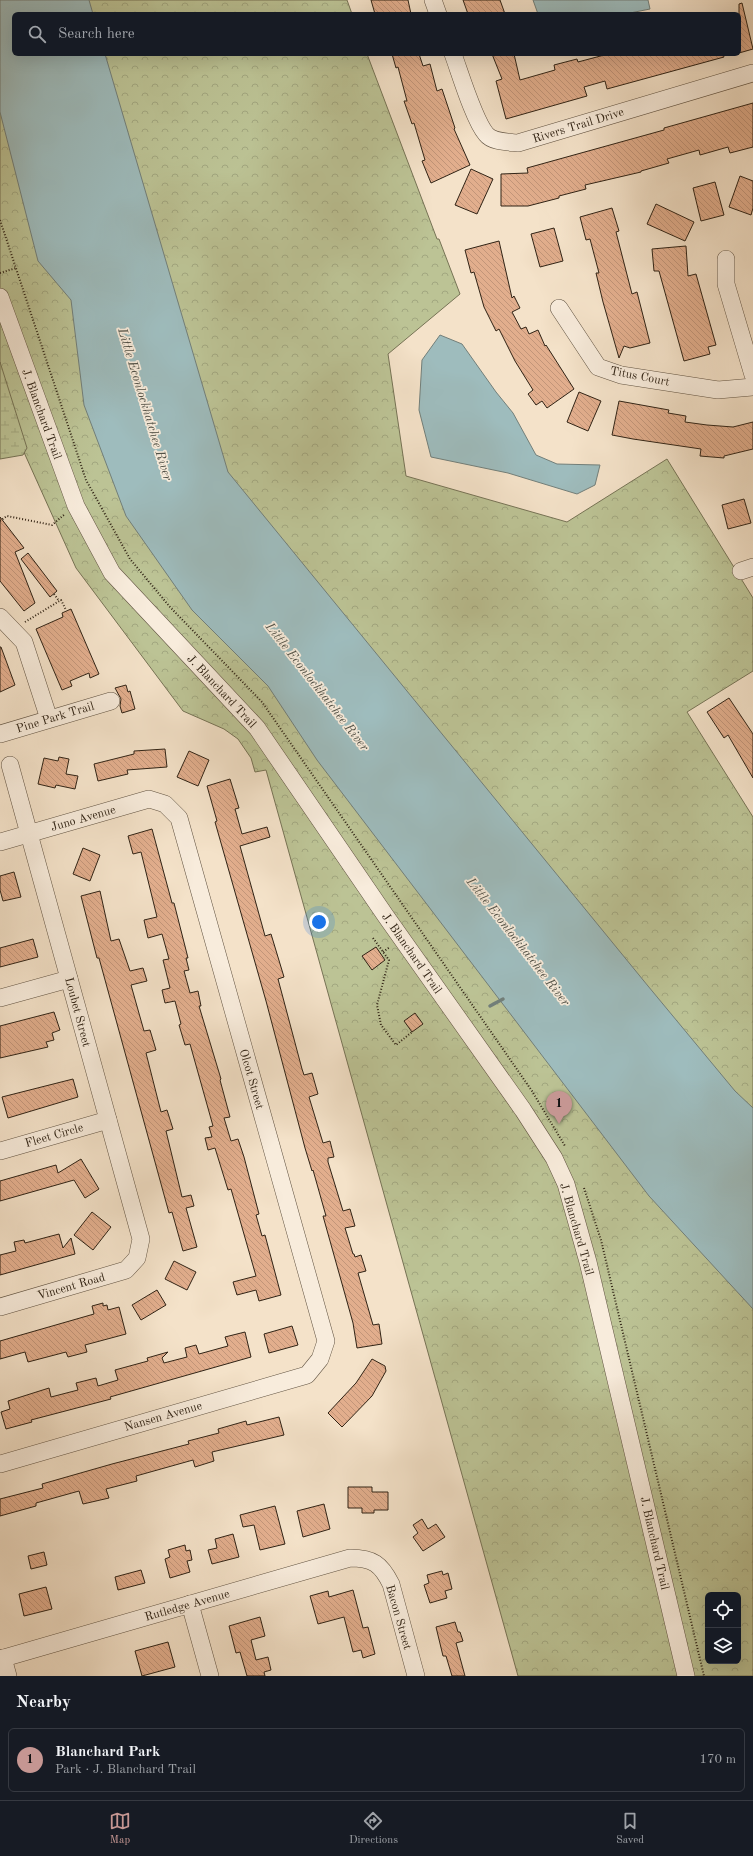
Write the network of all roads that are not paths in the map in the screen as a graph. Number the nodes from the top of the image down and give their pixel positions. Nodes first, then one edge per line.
1 (433, 0) edge
2 (437, 12) edge
3 (454, 56) edge
4 (753, 73) edge
5 (726, 259) dead end
6 (0, 297) edge
7 (559, 308) dead end
8 (753, 375) edge
9 (753, 387) edge
10 (0, 617) edge
11 (111, 701) dead end
12 (49, 719) junction
13 (0, 734) edge
14 (10, 766) dead end
15 (165, 804) joint
16 (29, 833) junction
17 (0, 842) edge
18 (69, 979) junction
19 (0, 998) edge
20 (108, 1120) junction
21 (0, 1151) edge
22 (137, 1258) joint
23 (0, 1307) edge
24 (320, 1359) joint
25 (0, 1464) edge
26 (375, 1563) joint
27 (190, 1604) junction
28 (2, 1659) edge
29 (8, 1676) edge
30 (210, 1676) edge
31 (416, 1676) edge
32 (686, 1676) edge

1 - 2 street
3 - 4 street, Rivers Trail Drive
5 - 8 street
6 - 32 street, J. Blanchard Trail
7 - 9 street, Titus Court
10 - 12 street
11 - 12 street, Pine Park Trail
12 - 13 street, Pine Park Trail
14 - 16 street, Loubet Street
15 - 16 street, Juno Avenue
15 - 24 street, Olcot Street
16 - 17 street, Juno Avenue
16 - 18 street, Loubet Street
18 - 19 street
18 - 20 street, Loubet Street
20 - 21 street, Fleet Circle
20 - 22 street, Loubet Street
22 - 23 street, Vincent Road
24 - 25 street, Nansen Avenue
26 - 27 street, Rutledge Avenue
26 - 31 street, Bacon Street
27 - 28 street, Rutledge Avenue
27 - 30 street
28 - 29 street

